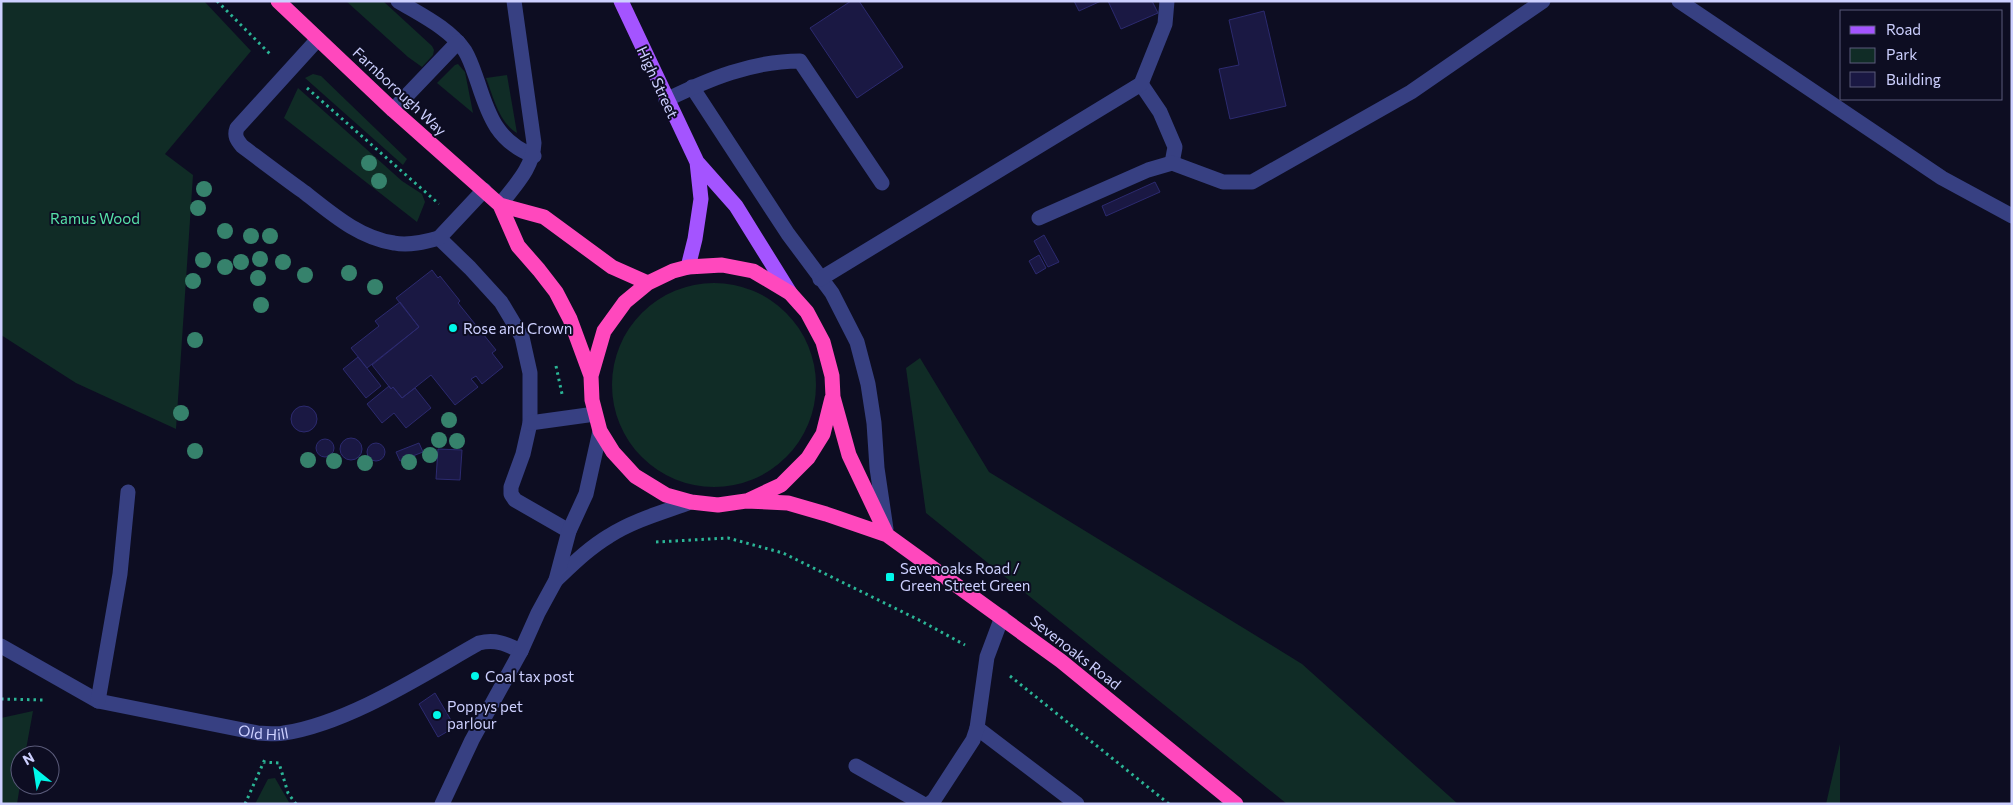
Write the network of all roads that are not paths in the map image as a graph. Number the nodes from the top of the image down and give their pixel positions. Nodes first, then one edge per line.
1 (278, 1) edge
2 (398, 1) edge
3 (514, 1) edge
4 (621, 1) edge
5 (1167, 1) edge
6 (1542, 1) edge
7 (1679, 1) edge
8 (318, 39) junction
9 (458, 42) junction
10 (1141, 84) junction
11 (692, 88) junction
12 (666, 100) junction
13 (393, 110) junction
14 (534, 156) junction
15 (696, 162) junction
16 (1172, 163) junction
17 (882, 183) dead end
18 (484, 190) junction
19 (500, 205) junction
20 (2012, 216) edge
21 (1039, 218) dead end
22 (439, 238) junction
23 (688, 267) junction
24 (820, 279) junction
25 (648, 283) junction
26 (790, 293) junction
27 (591, 376) junction
28 (833, 397) junction
29 (594, 414) junction
30 (530, 423) junction
31 (600, 431) junction
32 (128, 492) dead end
33 (746, 501) junction
34 (691, 502) junction
35 (569, 531) junction
36 (887, 535) junction
37 (556, 580) junction
38 (1002, 617) junction
39 (1, 646) edge
40 (521, 651) junction
41 (98, 701) junction
42 (977, 728) junction
43 (856, 766) dead end
44 (442, 804) edge
45 (923, 804) edge
46 (929, 804) edge
47 (1077, 804) edge
48 (1236, 804) edge

1 - 8 highway, Farnborough Way
2 - 9 street
3 - 14 street
4 - 12 main road, High Street
5 - 10 street
6 - 16 street
7 - 20 street
8 - 13 highway, Farnborough Way
8 - 22 street
9 - 13 street
9 - 14 street
10 - 16 street
10 - 24 street
11 - 12 street
11 - 17 street
11 - 24 street
12 - 15 main road, High Street
13 - 18 highway, Farnborough Way
14 - 19 street
15 - 23 main road, High Street
15 - 26 main road, High Street
16 - 21 street
18 - 19 highway, Farnborough Way
18 - 22 street
19 - 25 highway, Farnborough Way
19 - 27 highway, Farnborough Way
22 - 30 street
23 - 25 highway
23 - 26 highway
24 - 36 street
25 - 27 highway
26 - 28 highway
27 - 29 highway
28 - 33 highway
28 - 36 highway
29 - 30 street
29 - 31 highway
30 - 35 street
31 - 34 highway
31 - 35 street
32 - 41 street
33 - 34 highway
33 - 36 highway
34 - 37 street
35 - 37 street
36 - 38 highway, Sevenoaks Road
37 - 40 street
38 - 42 street
38 - 48 highway, Sevenoaks Road
39 - 41 street, Old Hill
40 - 41 street, Old Hill
40 - 44 street
42 - 46 street
42 - 47 street
43 - 45 street

